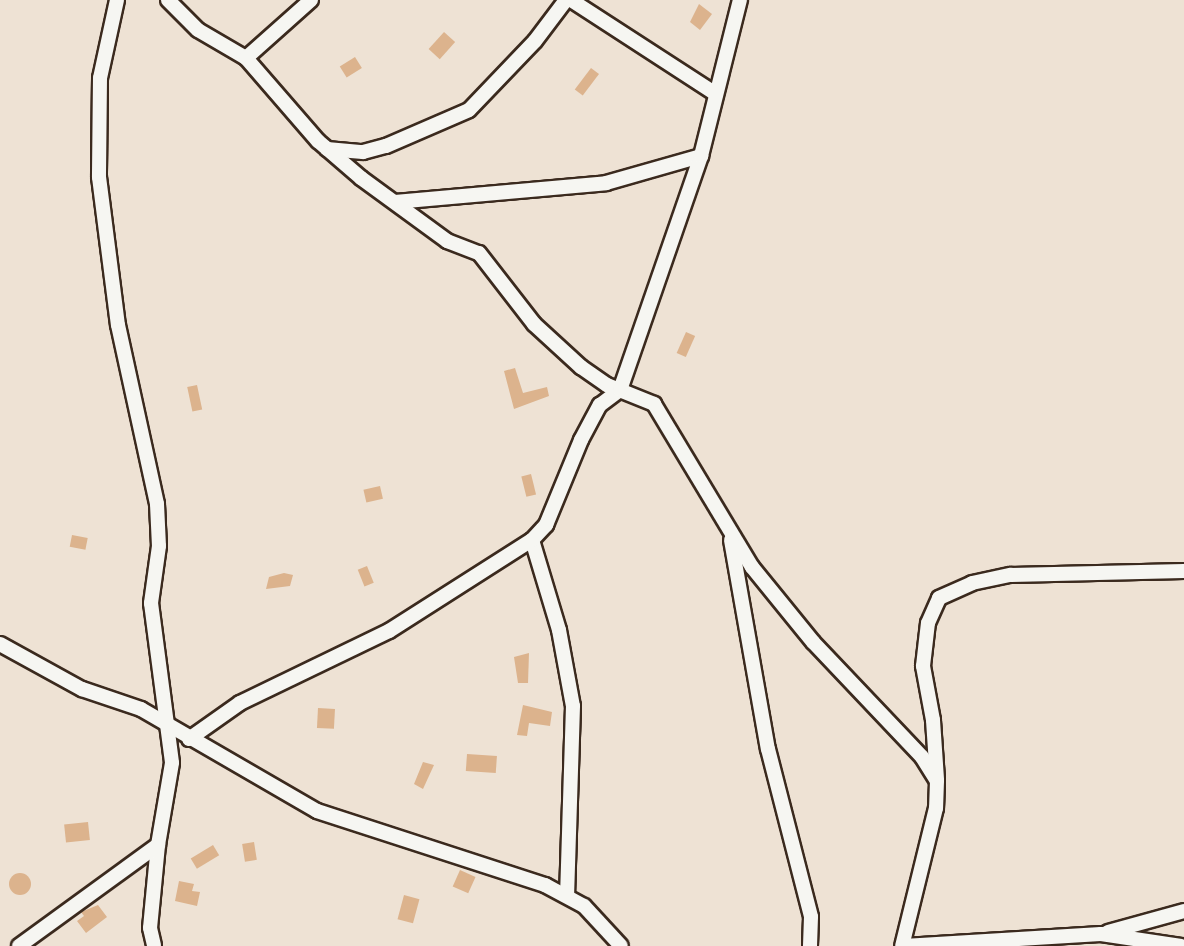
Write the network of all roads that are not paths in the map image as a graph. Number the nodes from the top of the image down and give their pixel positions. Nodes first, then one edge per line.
1 (117, 0) edge
2 (168, 0) edge
3 (311, 0) edge
4 (566, 0) edge
5 (571, 0) edge
6 (740, 0) edge
7 (246, 58) junction
8 (716, 94) junction
9 (327, 149) junction
10 (701, 156) junction
11 (395, 202) junction
12 (620, 390) junction
13 (729, 530) junction
14 (532, 540) junction
15 (1184, 571) edge
16 (0, 644) edge
17 (170, 727) junction
18 (189, 739) junction
19 (937, 781) junction
20 (158, 845) junction
21 (567, 896) junction
22 (1184, 911) edge
23 (1101, 934) junction
24 (19, 946) edge
25 (154, 946) edge
26 (621, 946) edge
27 (810, 946) edge
28 (903, 946) edge
29 (1181, 946) edge

1 - 17 street
2 - 7 street
3 - 7 street
4 - 9 street
5 - 8 street
6 - 8 street
7 - 9 street
8 - 10 street
9 - 11 street
10 - 11 street
10 - 12 street
11 - 12 street
12 - 13 street
12 - 14 street
13 - 19 street
13 - 27 street
14 - 18 street
14 - 21 street
15 - 19 street
16 - 17 street
17 - 18 street
17 - 20 street
18 - 21 street
19 - 28 street
20 - 24 street
20 - 25 street
21 - 26 street
22 - 23 street
23 - 28 street
23 - 29 street

